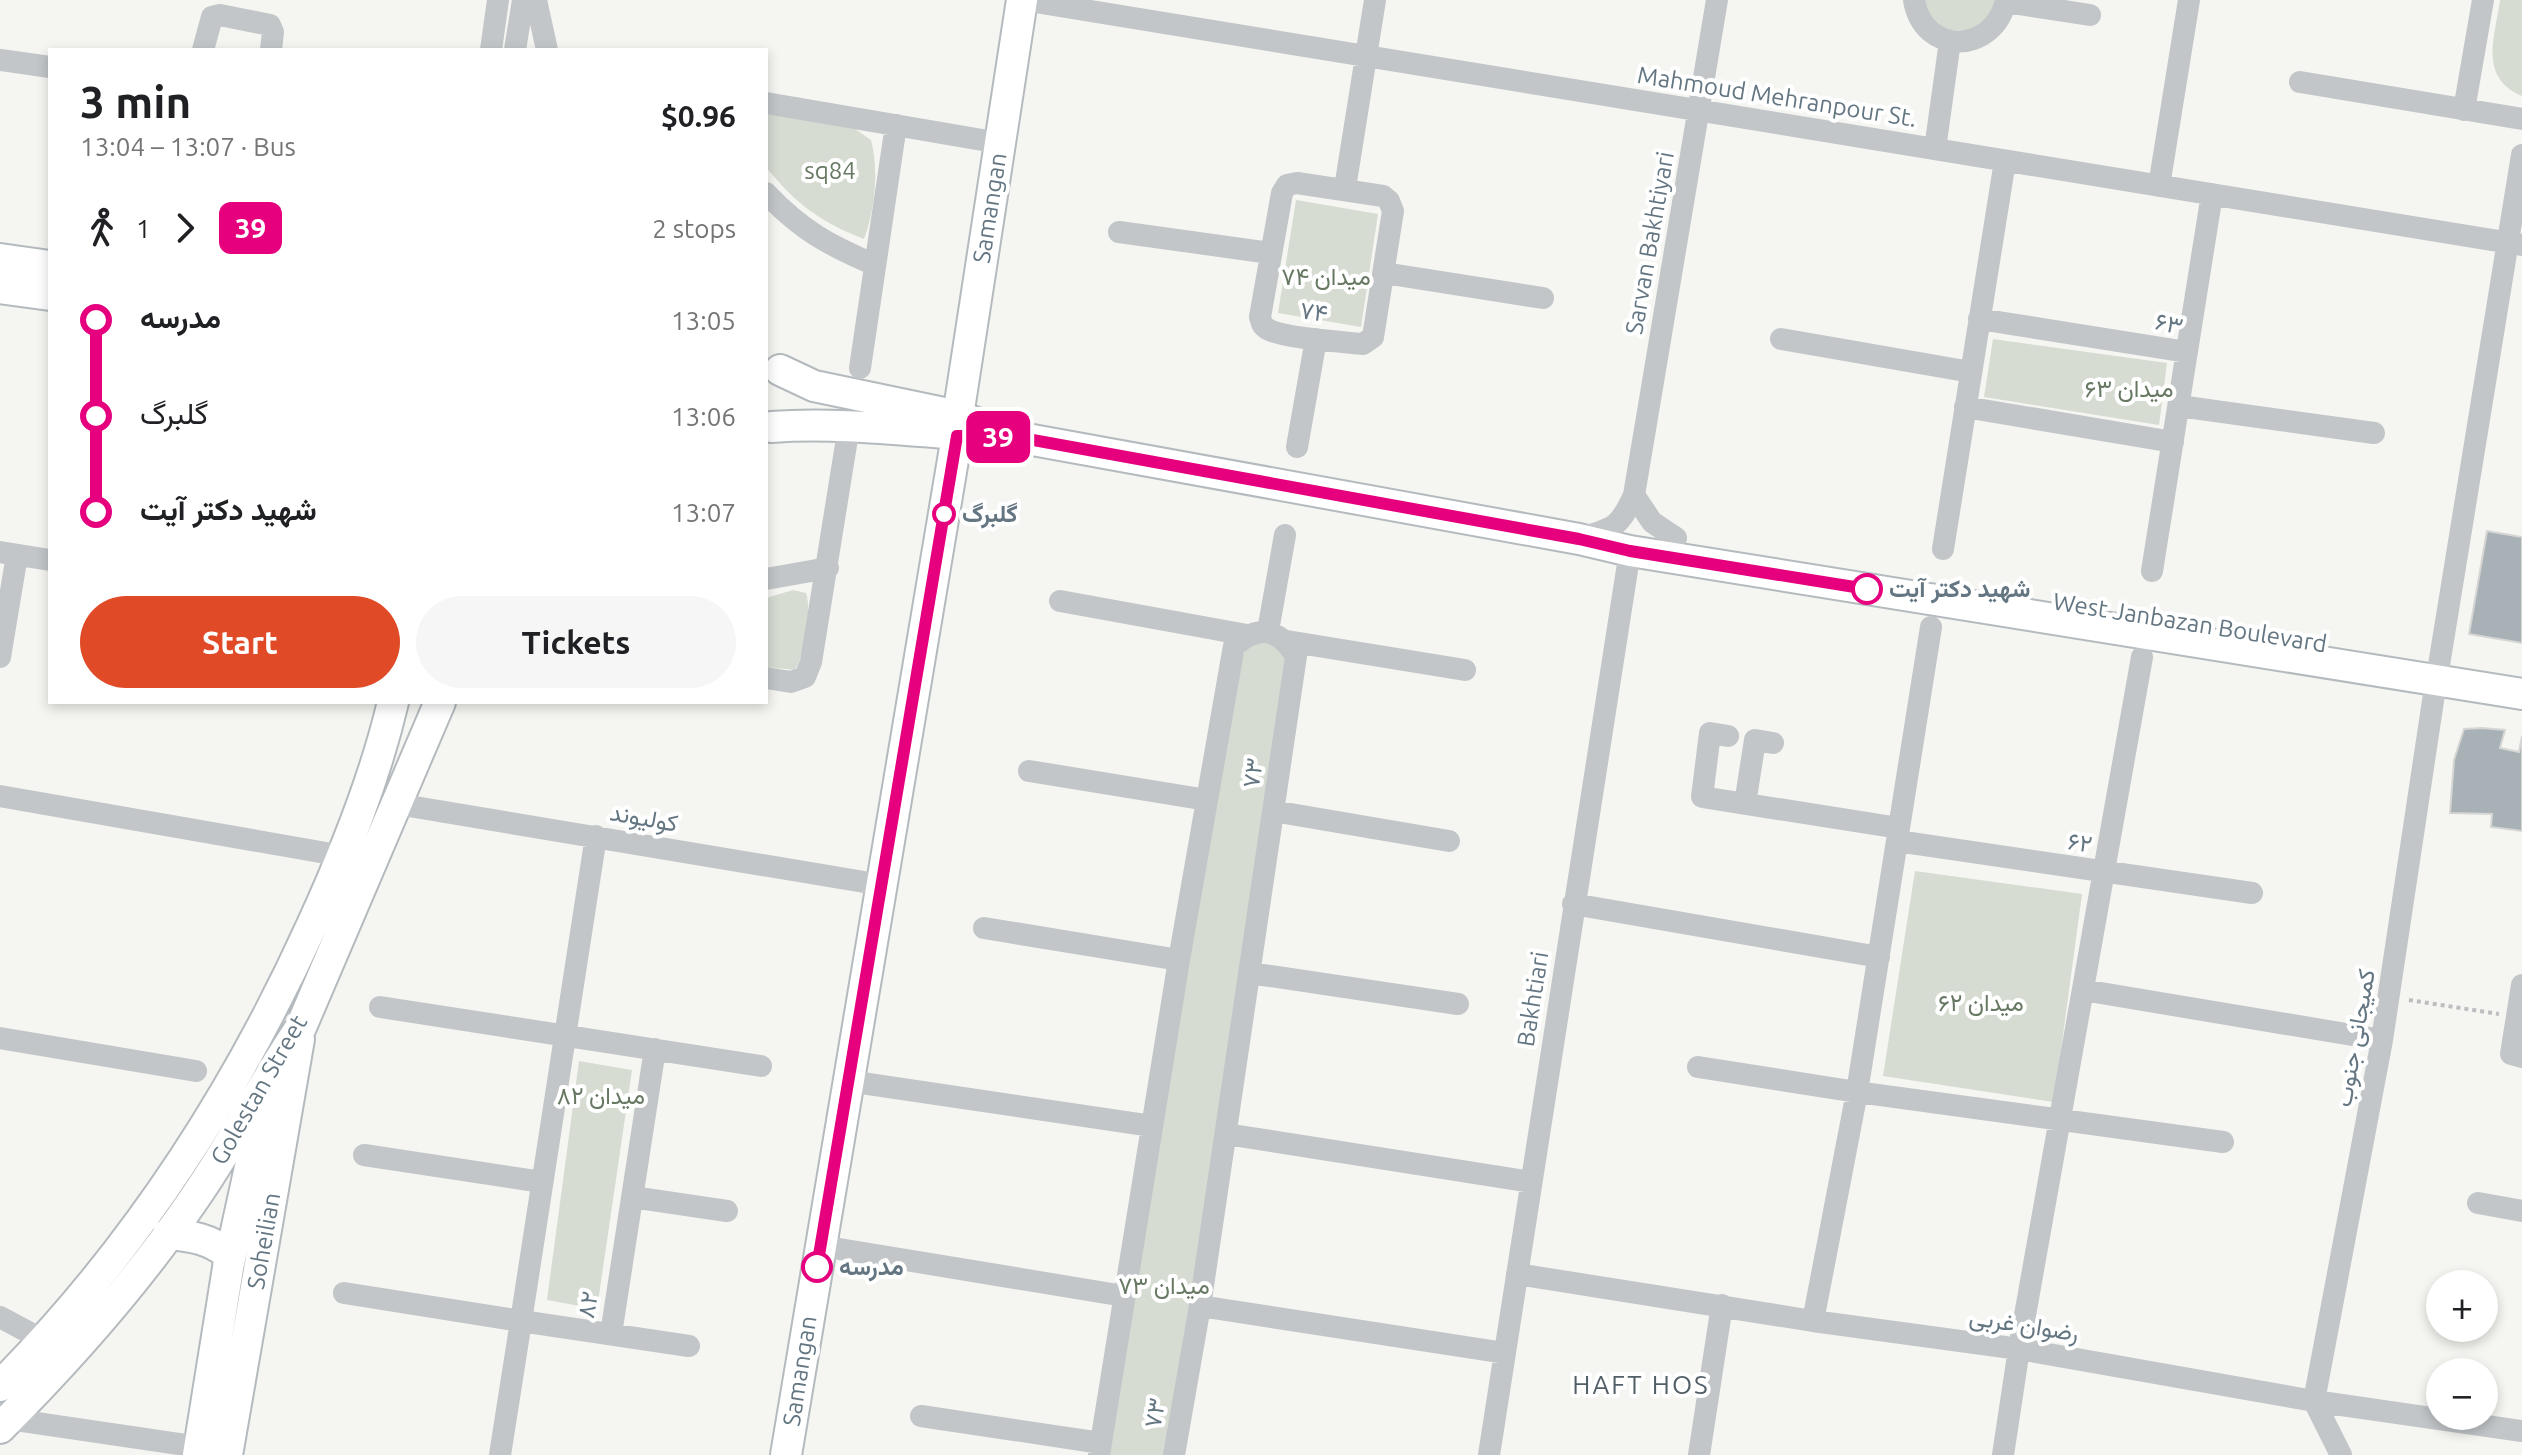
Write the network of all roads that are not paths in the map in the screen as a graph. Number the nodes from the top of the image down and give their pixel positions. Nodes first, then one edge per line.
1 (498, 0) edge
2 (523, 0) edge
3 (536, 0) edge
4 (1022, 0) edge
5 (1375, 0) edge
6 (1717, 0) edge
7 (1914, 0) edge
8 (2189, 0) edge
9 (2483, 0) edge
10 (2006, 1) edge
11 (247, 10) edge
12 (2090, 15) dead end
13 (1950, 41) junction
14 (204, 48) edge
15 (271, 48) edge
16 (491, 48) edge
17 (515, 48) edge
18 (547, 48) edge
19 (1365, 56) junction
20 (0, 60) edge
21 (48, 67) edge
22 (2300, 82) dead end
23 (768, 103) edge
24 (1699, 110) junction
25 (2464, 110) junction
26 (2522, 119) edge
27 (896, 125) junction
28 (1000, 143) junction
29 (1935, 149) junction
30 (2522, 155) edge
31 (2005, 161) junction
32 (2159, 186) junction
33 (1345, 188) junction
34 (2212, 194) junction
35 (768, 195) edge
36 (1119, 232) dead end
37 (2514, 244) edge
38 (1270, 253) junction
39 (0, 259) edge
40 (875, 265) junction
41 (48, 266) edge
42 (1384, 273) junction
43 (0, 288) edge
44 (48, 295) edge
45 (1543, 298) dead end
46 (1979, 319) junction
47 (1316, 339) junction
48 (1781, 339) dead end
49 (2187, 352) junction
50 (773, 363) edge
51 (860, 368) dead end
52 (1971, 372) junction
53 (2179, 406) junction
54 (1965, 407) junction
55 (849, 426) junction
56 (958, 426) junction
57 (769, 429) edge
58 (2374, 433) dead end
59 (2173, 442) junction
60 (1297, 447) dead end
61 (1634, 495) junction
62 (1285, 535) dead end
63 (1676, 538) junction
64 (1579, 539) junction
65 (1943, 549) dead end
66 (1630, 551) junction
67 (9, 554) edge
68 (48, 560) edge
69 (828, 568) junction
70 (2152, 571) dead end
71 (768, 579) edge
72 (1060, 601) dead end
73 (1931, 627) dead end
74 (1267, 636) junction
75 (0, 657) edge
76 (2142, 657) dead end
77 (1465, 670) dead end
78 (2438, 673) junction
79 (768, 678) edge
80 (2522, 678) edge
81 (2522, 694) edge
82 (392, 704) edge
83 (439, 704) edge
84 (1728, 736) dead end
85 (1773, 743) dead end
86 (1029, 771) dead end
87 (0, 796) edge
88 (1207, 800) junction
89 (397, 804) junction
90 (1745, 804) junction
91 (1273, 811) junction
92 (1898, 835) junction
93 (596, 836) junction
94 (1449, 841) dead end
95 (343, 856) junction
96 (2102, 872) junction
97 (882, 885) junction
98 (2252, 893) dead end
99 (1573, 904) junction
100 (984, 928) dead end
101 (1879, 957) junction
102 (1179, 960) junction
103 (1250, 973) junction
104 (2522, 985) edge
105 (2083, 990) junction
106 (1458, 1004) dead end
107 (380, 1007) dead end
108 (301, 1027) junction
109 (565, 1036) junction
110 (0, 1038) edge
111 (2382, 1040) junction
112 (251, 1045) junction
113 (655, 1049) junction
114 (2522, 1057) edge
115 (761, 1066) dead end
116 (1698, 1067) dead end
117 (272, 1070) junction
118 (196, 1071) dead end
119 (848, 1081) junction
120 (1857, 1092) junction
121 (2061, 1120) junction
122 (1152, 1126) junction
123 (1226, 1134) junction
124 (2223, 1142) dead end
125 (364, 1155) dead end
126 (542, 1182) junction
127 (1531, 1182) junction
128 (632, 1197) junction
129 (2478, 1203) dead end
130 (727, 1211) dead end
131 (2522, 1211) edge
132 (168, 1234) junction
133 (821, 1246) junction
134 (228, 1268) junction
135 (1517, 1274) junction
136 (344, 1293) dead end
137 (1124, 1296) junction
138 (1722, 1305) junction
139 (1200, 1306) junction
140 (0, 1317) edge
141 (521, 1321) junction
142 (1813, 1321) junction
143 (611, 1334) junction
144 (43, 1340) junction
145 (689, 1346) dead end
146 (2019, 1349) junction
147 (1505, 1353) junction
148 (0, 1386) edge
149 (2314, 1401) junction
150 (921, 1416) dead end
151 (4, 1423) edge
152 (2522, 1431) edge
153 (1100, 1449) edge
154 (213, 1452) edge
155 (1179, 1454) edge
156 (500, 1455) edge
157 (786, 1455) edge
158 (1489, 1455) edge
159 (1699, 1455) edge
160 (2003, 1455) edge
161 (2341, 1455) edge

1 - 16 street
2 - 17 street
3 - 18 street
4 - 19 street, Mahmoud Mehranpour St.
4 - 28 main road, Samangan
5 - 19 street
6 - 24 street, Sarvan Bakhtiyari
7 - 13 street
8 - 32 street
9 - 25 street
10 - 12 street
10 - 13 street
11 - 14 street
11 - 15 street
13 - 29 street
19 - 24 street, Mahmoud Mehranpour St.
19 - 33 street
20 - 21 street
22 - 25 street
23 - 27 street
24 - 29 street, Mahmoud Mehranpour St.
24 - 61 street, Sarvan Bakhtiyari
25 - 26 street
27 - 28 street
27 - 40 street
28 - 56 main road, Samangan
29 - 31 street, Mahmoud Mehranpour St.
30 - 37 street, کمیجانی جنوب
31 - 32 street, Mahmoud Mehranpour St.
31 - 46 street
32 - 34 street, Mahmoud Mehranpour St.
33 - 38 street, ۷۴
33 - 42 street, ۷۴
34 - 37 street, Mahmoud Mehranpour St.
34 - 49 street
35 - 40 street
36 - 38 street
37 - 78 street, کمیجانی جنوب
38 - 47 street, ۷۴
39 - 41 main road
40 - 51 street
42 - 45 street
42 - 47 street, ۷۴
43 - 44 main road
46 - 49 street, ۶۳
46 - 52 street
47 - 60 street
48 - 52 street
49 - 53 street, ۶۳
50 - 56 main road
50 - 57 main road
52 - 54 street
53 - 58 street
53 - 59 street, ۶۳
54 - 59 street
54 - 65 street
55 - 56 main road
55 - 57 main road
55 - 69 street
56 - 64 main road
56 - 97 main road, Samangan
59 - 70 street, ۶۳
61 - 63 street
61 - 64 street
62 - 74 street
63 - 66 main road, West Janbazan Boulevard
63 - 78 main road, West Janbazan Boulevard
64 - 66 main road
66 - 78 main road
66 - 99 street, Bakhtiari
67 - 68 street
67 - 75 street
69 - 71 street
69 - 79 street
72 - 74 street
73 - 92 street
74 - 77 street
74 - 88 street, ۷۳
74 - 91 street, ۷۳
76 - 96 street
78 - 80 main road, West Janbazan Boulevard
78 - 81 main road
78 - 111 street, کمیجانی جنوب
82 - 95 main road, Golestan Street
83 - 89 main road, Golestan Street
84 - 90 street, ۶۲
85 - 90 street
86 - 88 street
87 - 95 street
88 - 102 street, ۷۳
89 - 93 street, کولیوند
89 - 108 main road, Golestan Street
90 - 92 street, ۶۲
91 - 94 street
91 - 103 street, ۷۳
92 - 96 street, ۶۲
92 - 101 street
93 - 97 street, کولیوند
93 - 109 street
95 - 112 main road, Golestan Street
96 - 98 street
96 - 105 street, ۶۲
97 - 119 main road, Samangan
99 - 101 street
99 - 127 street, Bakhtiari
100 - 102 street
101 - 120 street
102 - 122 street, ۷۳
103 - 106 street
103 - 123 street, ۷۳
104 - 114 street
105 - 111 street
105 - 121 street, ۶۲
107 - 109 street
108 - 117 main road, Golestan Street
108 - 154 main road, Soheilian
109 - 113 street
109 - 126 street
110 - 118 street
111 - 149 street, کمیجانی جنوب
112 - 117 main road
112 - 144 main road, Golestan Street
113 - 115 street
113 - 128 street, ۸۲
116 - 120 street
117 - 132 main road, Golestan Street
117 - 134 main road, Soheilian
119 - 122 street
119 - 133 main road, Samangan
120 - 121 street
120 - 142 street
121 - 124 street
121 - 146 street, ۶۲
122 - 137 street, ۷۳
123 - 127 street
123 - 139 street, ۷۳
125 - 126 street
126 - 141 street
127 - 135 street, Bakhtiari
128 - 130 street
128 - 143 street, ۸۲
129 - 131 street
132 - 134 main road
132 - 151 main road, Golestan Street
133 - 137 street
133 - 157 main road, Samangan
134 - 154 main road, Soheilian
135 - 138 street, رضوان غربی
135 - 147 street, Bakhtiari
136 - 141 street, ۸۲
137 - 153 street, ۷۳
138 - 142 street, رضوان غربی
138 - 159 street
139 - 147 street
139 - 155 street, ۷۳
140 - 144 street
141 - 143 street, ۸۲
141 - 156 street
142 - 146 street, رضوان غربی
143 - 145 street
144 - 148 main road, Golestan Street
146 - 149 street, رضوان غربی
146 - 160 street, ۶۲
147 - 158 street, Bakhtiari
149 - 152 street, رضوان غربی
149 - 161 street
150 - 153 street
151 - 154 street

